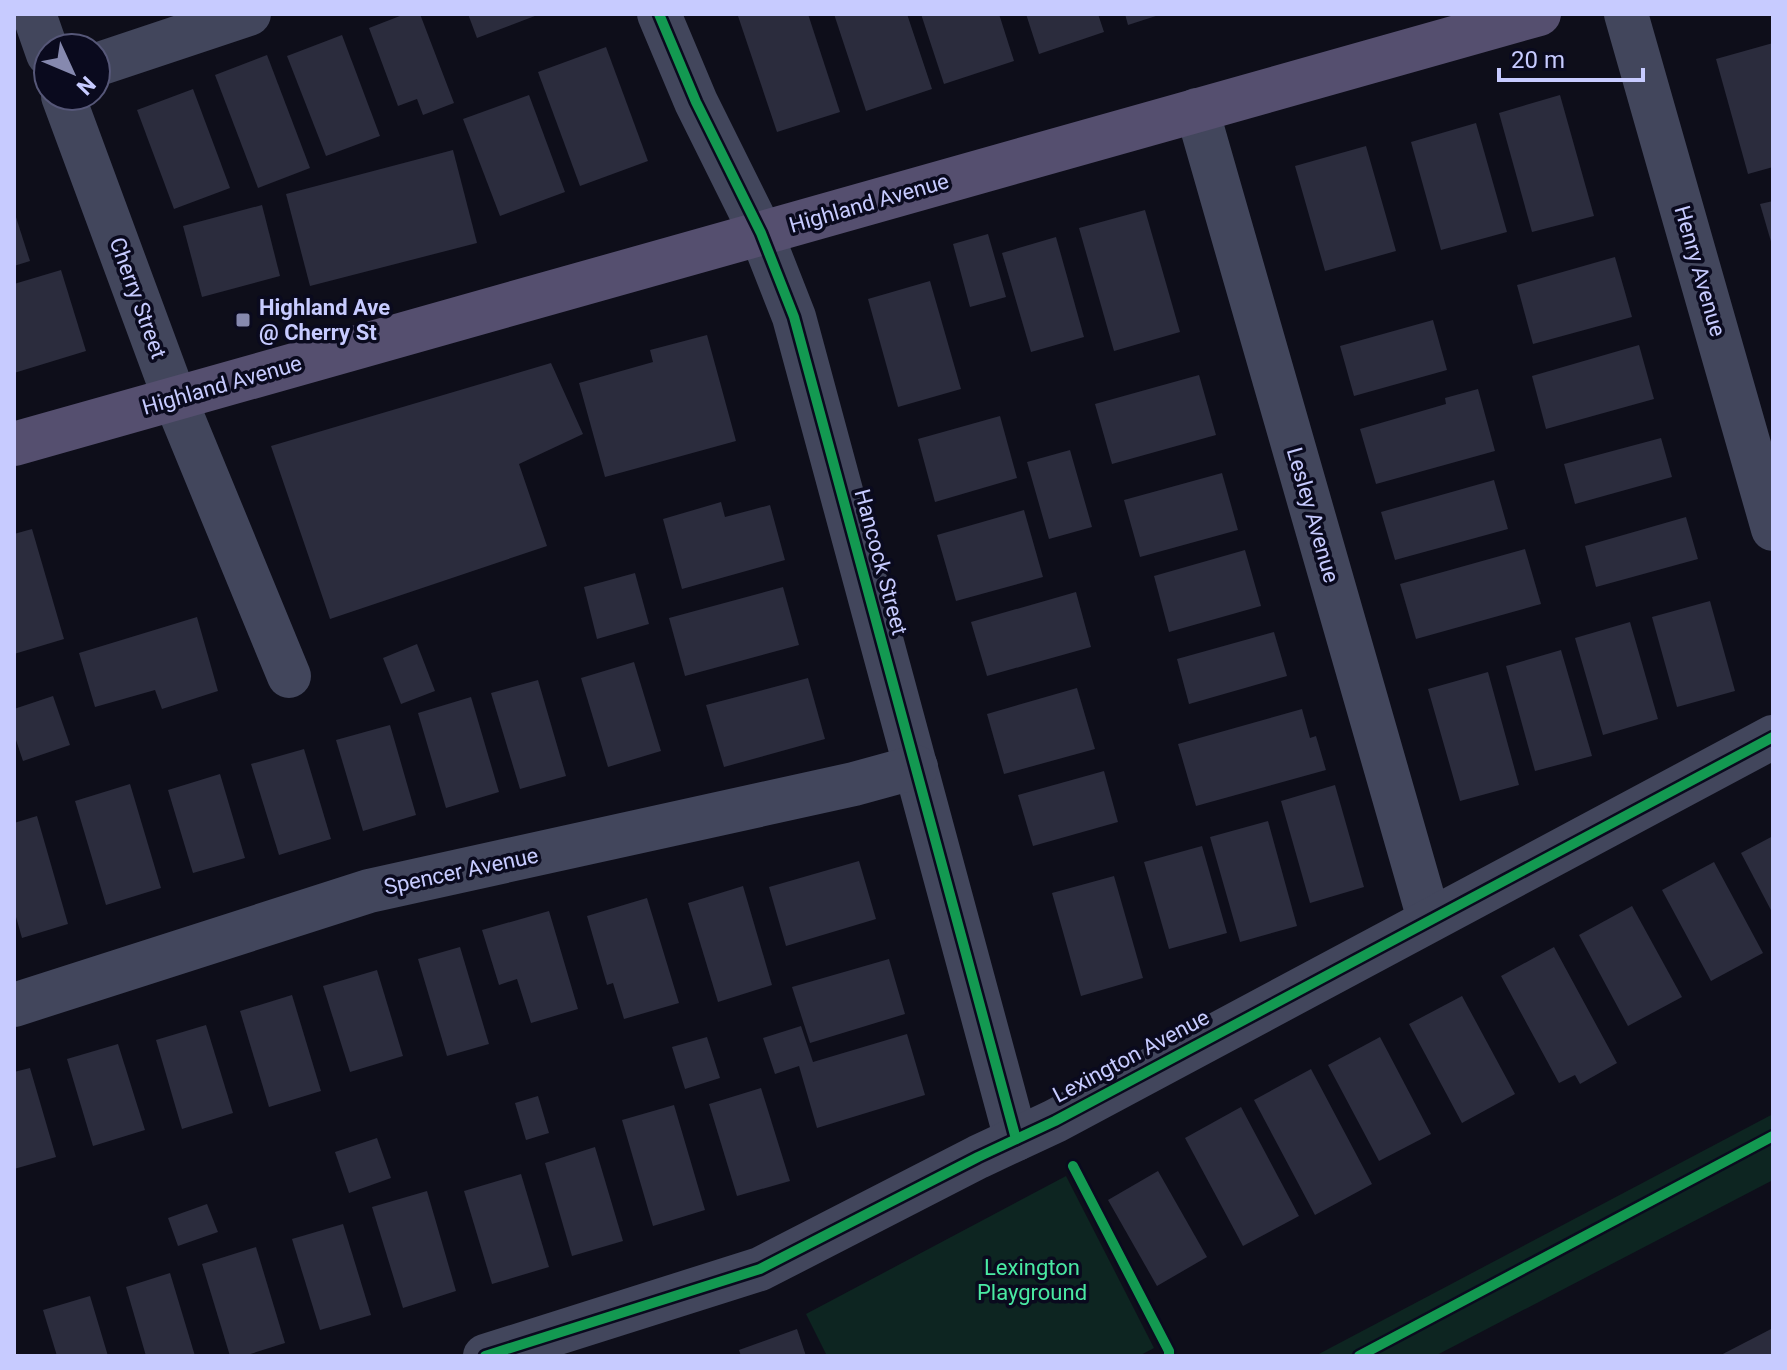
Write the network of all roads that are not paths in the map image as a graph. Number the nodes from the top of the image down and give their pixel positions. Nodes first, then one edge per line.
1 (249, 14) edge
2 (659, 14) edge
3 (1539, 14) edge
4 (1626, 14) edge
5 (112, 60) edge
6 (1197, 110) junction
7 (69, 112) edge
8 (761, 233) junction
9 (175, 399) junction
10 (14, 444) edge
11 (1773, 529) edge
12 (289, 676) dead end
13 (1773, 737) edge
14 (916, 767) junction
15 (1429, 919) junction
16 (14, 1005) edge
17 (1016, 1139) junction
18 (485, 1356) edge

1 - 5 street
2 - 8 street, Hancock Street
3 - 6 main road, Highland Avenue
4 - 11 street, Henry Avenue
6 - 8 main road, Highland Avenue
6 - 15 street, Lesley Avenue
7 - 9 street, Cherry Street
8 - 9 main road, Highland Avenue
8 - 14 street, Hancock Street
9 - 10 main road, Highland Avenue
9 - 12 street, Cherry Street
13 - 15 street, Lexington Avenue
14 - 16 street, Spencer Avenue
14 - 17 street, Hancock Street
15 - 17 street, Lexington Avenue
17 - 18 street, Lexington Avenue

